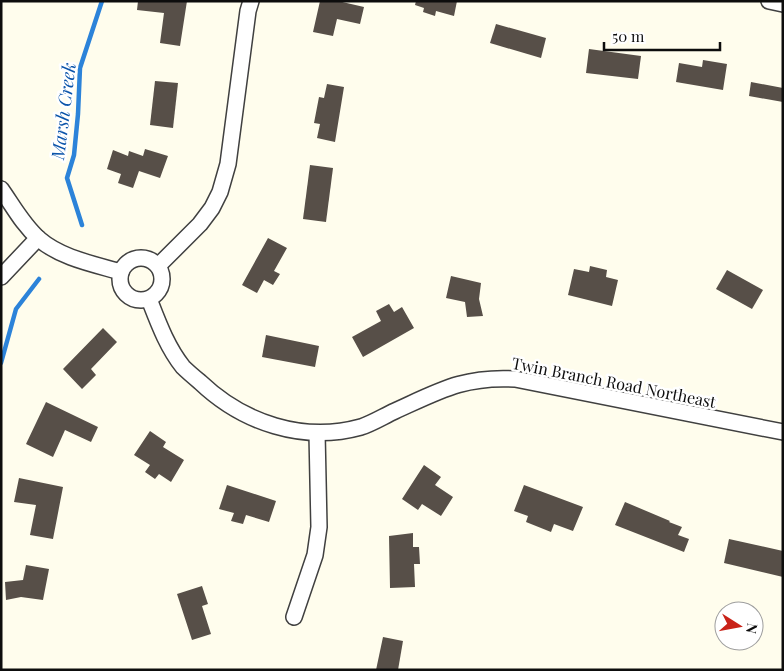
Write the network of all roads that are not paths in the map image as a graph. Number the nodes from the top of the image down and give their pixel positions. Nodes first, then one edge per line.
1 (251, 1) edge
2 (768, 1) edge
3 (783, 4) edge
4 (1, 189) edge
5 (38, 238) junction
6 (158, 266) junction
7 (121, 272) junction
8 (1, 277) edge
9 (150, 299) junction
10 (783, 432) edge
11 (317, 433) junction
12 (294, 617) dead end

1 - 6 street
2 - 3 street
4 - 5 street
5 - 7 street
5 - 8 street
6 - 7 street
6 - 9 street
7 - 9 street
9 - 11 street, Twin Branch Road Northeast
10 - 11 street, Twin Branch Road Northeast
11 - 12 street

